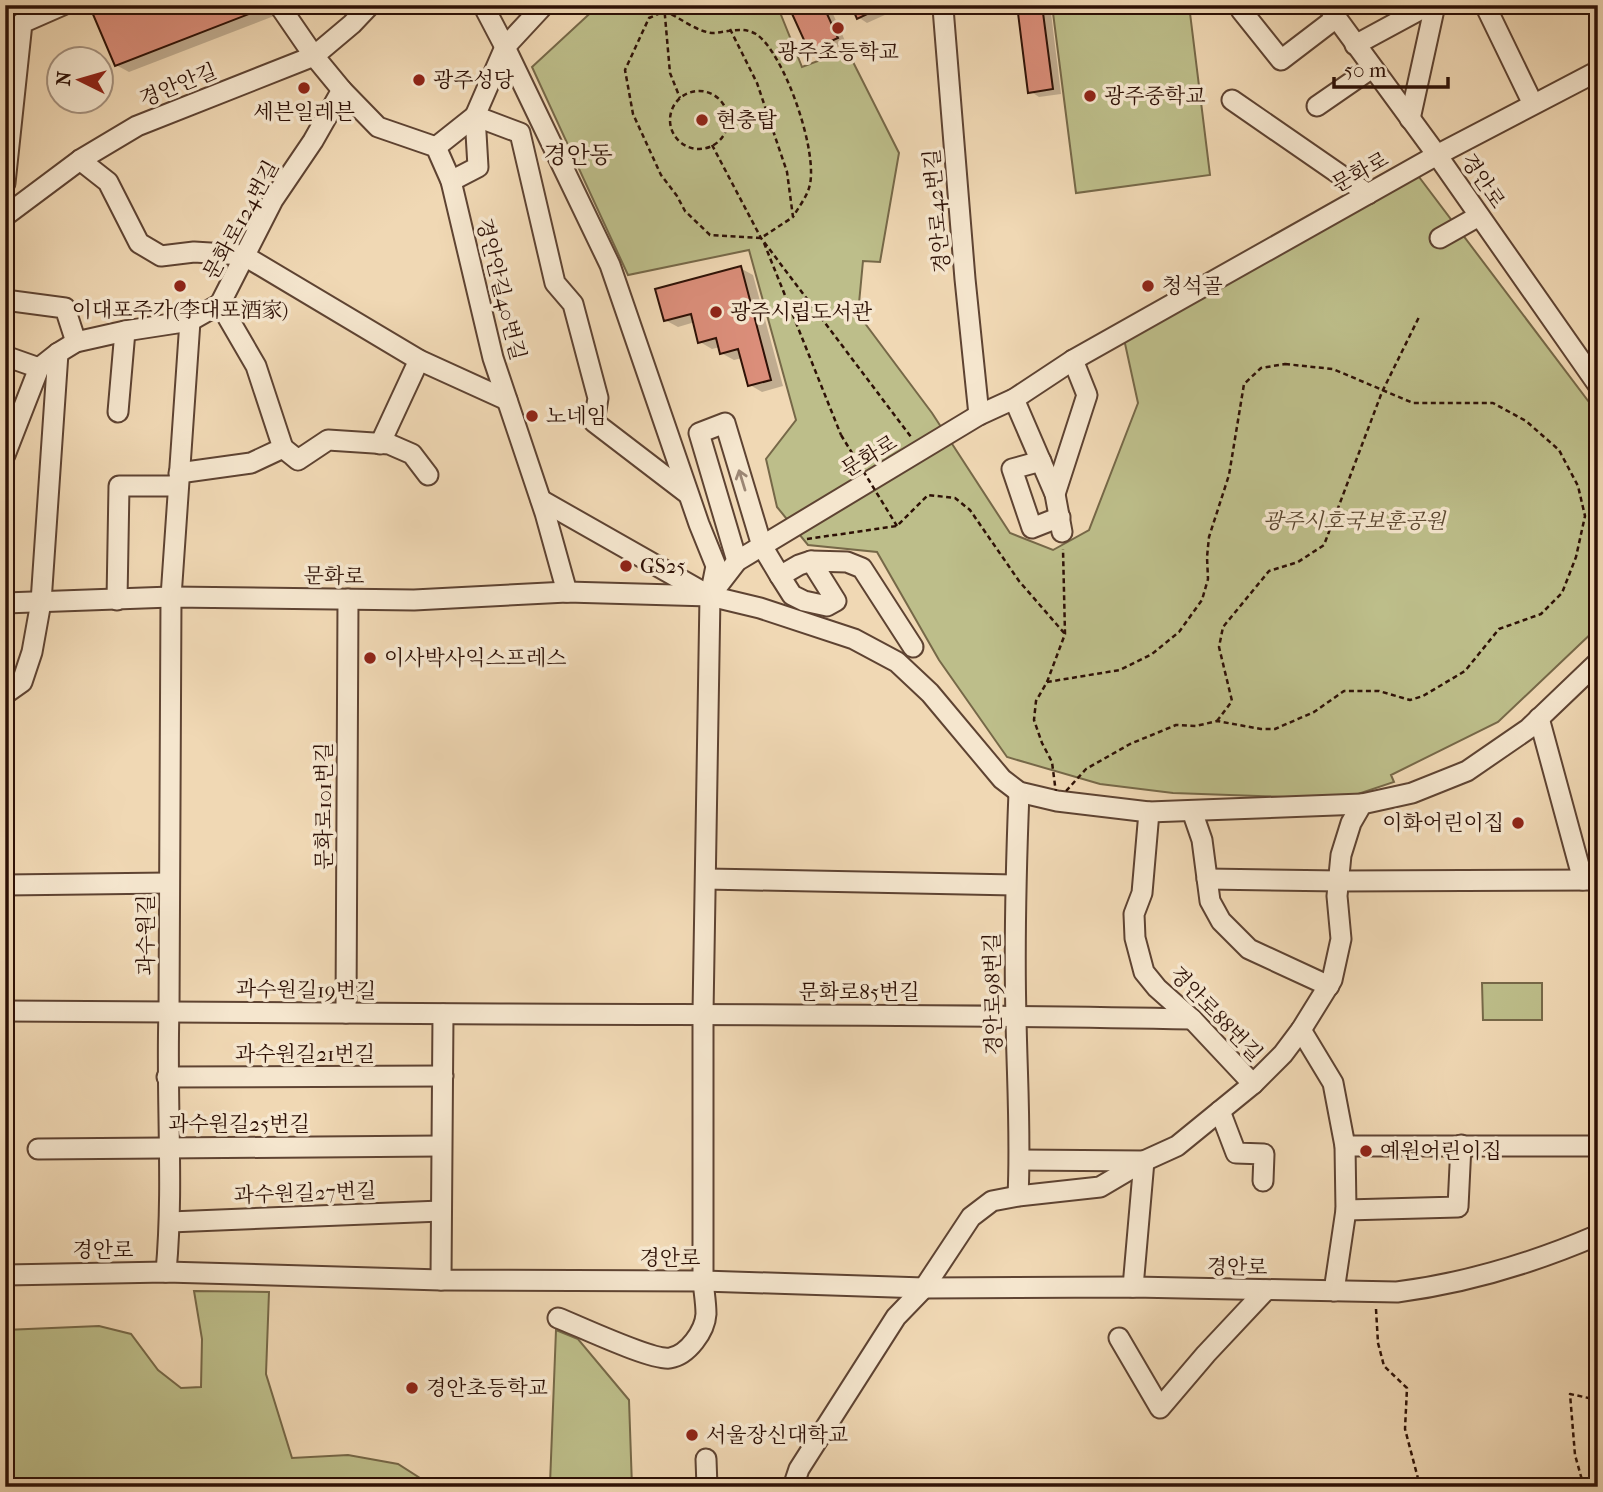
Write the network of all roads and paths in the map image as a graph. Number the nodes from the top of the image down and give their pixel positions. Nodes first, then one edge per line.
1 (63, 5) edge
2 (279, 5) edge
3 (370, 5) edge
4 (483, 5) edge
5 (544, 5) edge
6 (664, 5) edge
7 (947, 5) edge
8 (1247, 5) edge
9 (1429, 5) edge
10 (1435, 5) edge
11 (1485, 5) edge
12 (665, 11) junction
13 (1331, 12) edge
14 (730, 29) junction
15 (1355, 45) junction
16 (505, 47) junction
17 (314, 56) junction
18 (1373, 68) junction
19 (1598, 71) edge
20 (342, 90) junction
21 (680, 98) junction
22 (1232, 100) dead end
23 (1533, 104) junction
24 (1317, 106) dead end
25 (9, 109) edge
26 (475, 116) junction
27 (1410, 119) junction
28 (712, 145) junction
29 (436, 147) junction
30 (1437, 155) junction
31 (80, 160) junction
32 (6, 170) edge
33 (451, 181) junction
34 (1368, 194) junction
35 (5, 216) edge
36 (1479, 216) junction
37 (793, 217) junction
38 (761, 238) junction
39 (1440, 238) dead end
40 (243, 255) junction
41 (5, 300) edge
42 (220, 304) junction
43 (1420, 316) dead end
44 (190, 321) junction
45 (125, 331) junction
46 (76, 342) junction
47 (58, 353) junction
48 (5, 356) edge
49 (419, 360) junction
50 (1073, 360) junction
51 (39, 368) junction
52 (1594, 374) edge
53 (1382, 391) junction
54 (1014, 399) junction
55 (507, 400) junction
56 (118, 412) dead end
57 (979, 415) junction
58 (10, 427) edge
59 (380, 444) junction
60 (283, 448) junction
61 (921, 451) junction
62 (5, 455) edge
63 (1041, 461) junction
64 (428, 475) dead end
65 (178, 479) junction
66 (1055, 494) junction
67 (689, 495) junction
68 (541, 500) junction
69 (1061, 525) junction
70 (897, 526) junction
71 (803, 540) dead end
72 (762, 546) junction
73 (737, 561) junction
74 (811, 561) junction
75 (780, 576) junction
76 (567, 592) junction
77 (710, 596) junction
78 (171, 597) junction
79 (117, 600) junction
80 (348, 600) junction
81 (5, 603) edge
82 (41, 603) junction
83 (1065, 634) junction
84 (913, 648) dead end
85 (1598, 662) edge
86 (1047, 682) junction
87 (5, 694) edge
88 (1539, 718) junction
89 (1217, 721) junction
90 (1019, 792) junction
91 (1057, 802) junction
92 (1362, 804) junction
93 (1149, 811) junction
94 (1192, 811) junction
95 (706, 879) junction
96 (1207, 879) junction
97 (1590, 880) edge
98 (1340, 881) junction
99 (169, 883) junction
100 (5, 885) edge
101 (1015, 885) junction
102 (1329, 986) junction
103 (5, 1011) edge
104 (169, 1011) junction
105 (346, 1013) junction
106 (703, 1013) junction
107 (443, 1014) junction
108 (1016, 1015) junction
109 (1192, 1019) junction
110 (1301, 1030) junction
111 (443, 1076) junction
112 (167, 1077) junction
113 (1253, 1084) junction
114 (1220, 1111) junction
115 (1461, 1145) junction
116 (440, 1146) junction
117 (1345, 1146) junction
118 (1598, 1146) edge
119 (168, 1147) junction
120 (38, 1149) dead end
121 (1020, 1160) junction
122 (1144, 1161) junction
123 (1264, 1181) dead end
124 (1018, 1196) junction
125 (441, 1210) junction
126 (1346, 1210) junction
127 (170, 1222) junction
128 (1598, 1234) edge
129 (166, 1272) junction
130 (5, 1275) edge
131 (441, 1280) junction
132 (703, 1281) junction
133 (1133, 1287) junction
134 (924, 1288) junction
135 (1266, 1290) junction
136 (1334, 1291) junction
137 (1375, 1291) junction
138 (558, 1318) dead end
139 (1119, 1338) dead end
140 (1598, 1340) edge
141 (1598, 1391) edge
142 (1598, 1400) edge
143 (706, 1459) dead end
144 (1420, 1486) edge
145 (707, 1487) edge
146 (793, 1487) edge
147 (1584, 1487) edge

1 - 25 street
2 - 17 street
3 - 17 street, 경안안길
4 - 16 street
5 - 16 street
6 - 12 path
7 - 57 street, 경안로42번길
8 - 13 street
9 - 15 street
10 - 27 street
11 - 23 street
12 - 14 path
12 - 21 path
12 - 38 path
13 - 15 street, 경안로
14 - 37 path
14 - 37 path
15 - 18 street, 경안로
16 - 26 street
16 - 67 street
17 - 20 street
17 - 31 street, 경안안길
18 - 24 street
18 - 27 street, 경안로
19 - 23 street, 문화로
20 - 29 street
20 - 40 street, 문화로124번길
21 - 28 path
21 - 28 path
22 - 34 street
23 - 30 street, 문화로
25 - 32 street
26 - 29 street
26 - 33 street
26 - 67 street
27 - 30 street, 경안로
28 - 38 path
29 - 33 street, 경안안길40번길
30 - 34 street, 문화로
30 - 36 street, 경안로
31 - 35 street, 경안안길
31 - 40 street
33 - 55 street, 경안안길40번길
34 - 50 street, 문화로
36 - 39 street
36 - 52 street, 경안로
37 - 38 path
38 - 61 path
38 - 70 path, bridge
40 - 42 street, 문화로124번길
40 - 49 street
41 - 46 street
42 - 44 street, 문화로124번길
42 - 60 street
43 - 53 path
44 - 45 street, 문화로124번길
44 - 65 street
45 - 46 street, 문화로124번길
45 - 56 street
46 - 47 street, 문화로124번길
47 - 51 street, 문화로124번길
47 - 82 street
48 - 51 street
49 - 55 street
49 - 59 street
50 - 54 street, 문화로
50 - 66 street
51 - 58 street, 문화로124번길
53 - 86 path
53 - 89 path
53 - 89 path
54 - 57 street, 문화로
54 - 63 street
55 - 68 street, 경안안길40번길
57 - 61 street, 문화로
58 - 62 street, 문화로124번길
59 - 60 street
59 - 64 street
60 - 65 street
61 - 72 street, 문화로
63 - 66 street
63 - 69 street
65 - 78 street
65 - 79 street
66 - 69 street
67 - 77 street
68 - 76 street, 경안안길40번길
68 - 77 street
69 - 83 path
70 - 71 path
70 - 83 path
72 - 73 street, 문화로
72 -> 73 street
72 - 75 street
73 - 77 street, 문화로
74 - 75 street
74 - 75 street
74 - 84 street
76 - 77 street, 문화로
76 - 80 street, 문화로
77 - 90 street
77 - 95 street
78 - 79 street, 문화로
78 - 80 street, 문화로
78 - 99 street, 과수원길
79 - 82 street, 문화로
80 - 105 street, 문화로101번길
81 - 82 street, 문화로
82 - 87 street
83 - 86 path
85 - 88 street
86 - 91 path
88 - 92 street
88 - 97 street
89 - 91 path
90 - 91 street
90 - 101 street, 경안로98번길
91 - 93 street
92 - 94 street
92 - 98 street, 경안로88번길
93 - 94 street
93 - 109 street, 경안로88번길
94 - 96 street
95 - 101 street
95 - 106 street
96 - 98 street
96 - 102 street
97 - 98 street
98 - 102 street, 경안로88번길
99 - 100 street
99 - 104 street, 과수원길
101 - 108 street, 경안로98번길
102 - 110 street, 경안로88번길
103 - 104 street, 과수원길19번길
104 - 105 street, 과수원길19번길
104 - 112 street, 과수원길
105 - 107 street, 과수원길19번길
106 - 107 street, 과수원길19번길
106 - 108 street, 문화로85번길
106 - 132 street
107 - 111 street
108 - 109 street, 문화로85번길
108 - 121 street, 경안로98번길
109 - 113 street, 경안로88번길
110 - 113 street, 경안로88번길
110 - 117 street
111 - 112 street, 과수원길21번길
111 - 116 street
112 - 119 street, 과수원길
113 - 114 street, 경안로88번길
114 - 122 street, 경안로88번길
114 - 123 street
115 - 117 street
115 - 118 street
115 - 126 street
116 - 119 street, 과수원길25번길
116 - 125 street
117 - 126 street
119 - 120 street, 과수원길25번길
119 - 127 street, 과수원길
121 - 122 street
121 - 124 street, 경안로98번길
122 - 124 street, 경안로88번길
122 - 133 street
124 - 134 street, 경안로88번길
125 - 127 street, 과수원길27번길
125 - 131 street
126 - 136 street
127 - 129 street, 과수원길
128 - 137 street, 경안로
129 - 130 street, 경안로
129 - 131 street, 경안로
131 - 132 street, 경안로
132 - 134 street, 경안로
132 - 138 street
133 - 134 street, 경안로
133 - 135 street, 경안로
134 - 146 street, 경안로88번길
135 - 136 street, 경안로
135 - 139 street
136 - 137 street, 경안로
137 - 144 path
140 - 141 path
142 - 147 path
143 - 145 street

